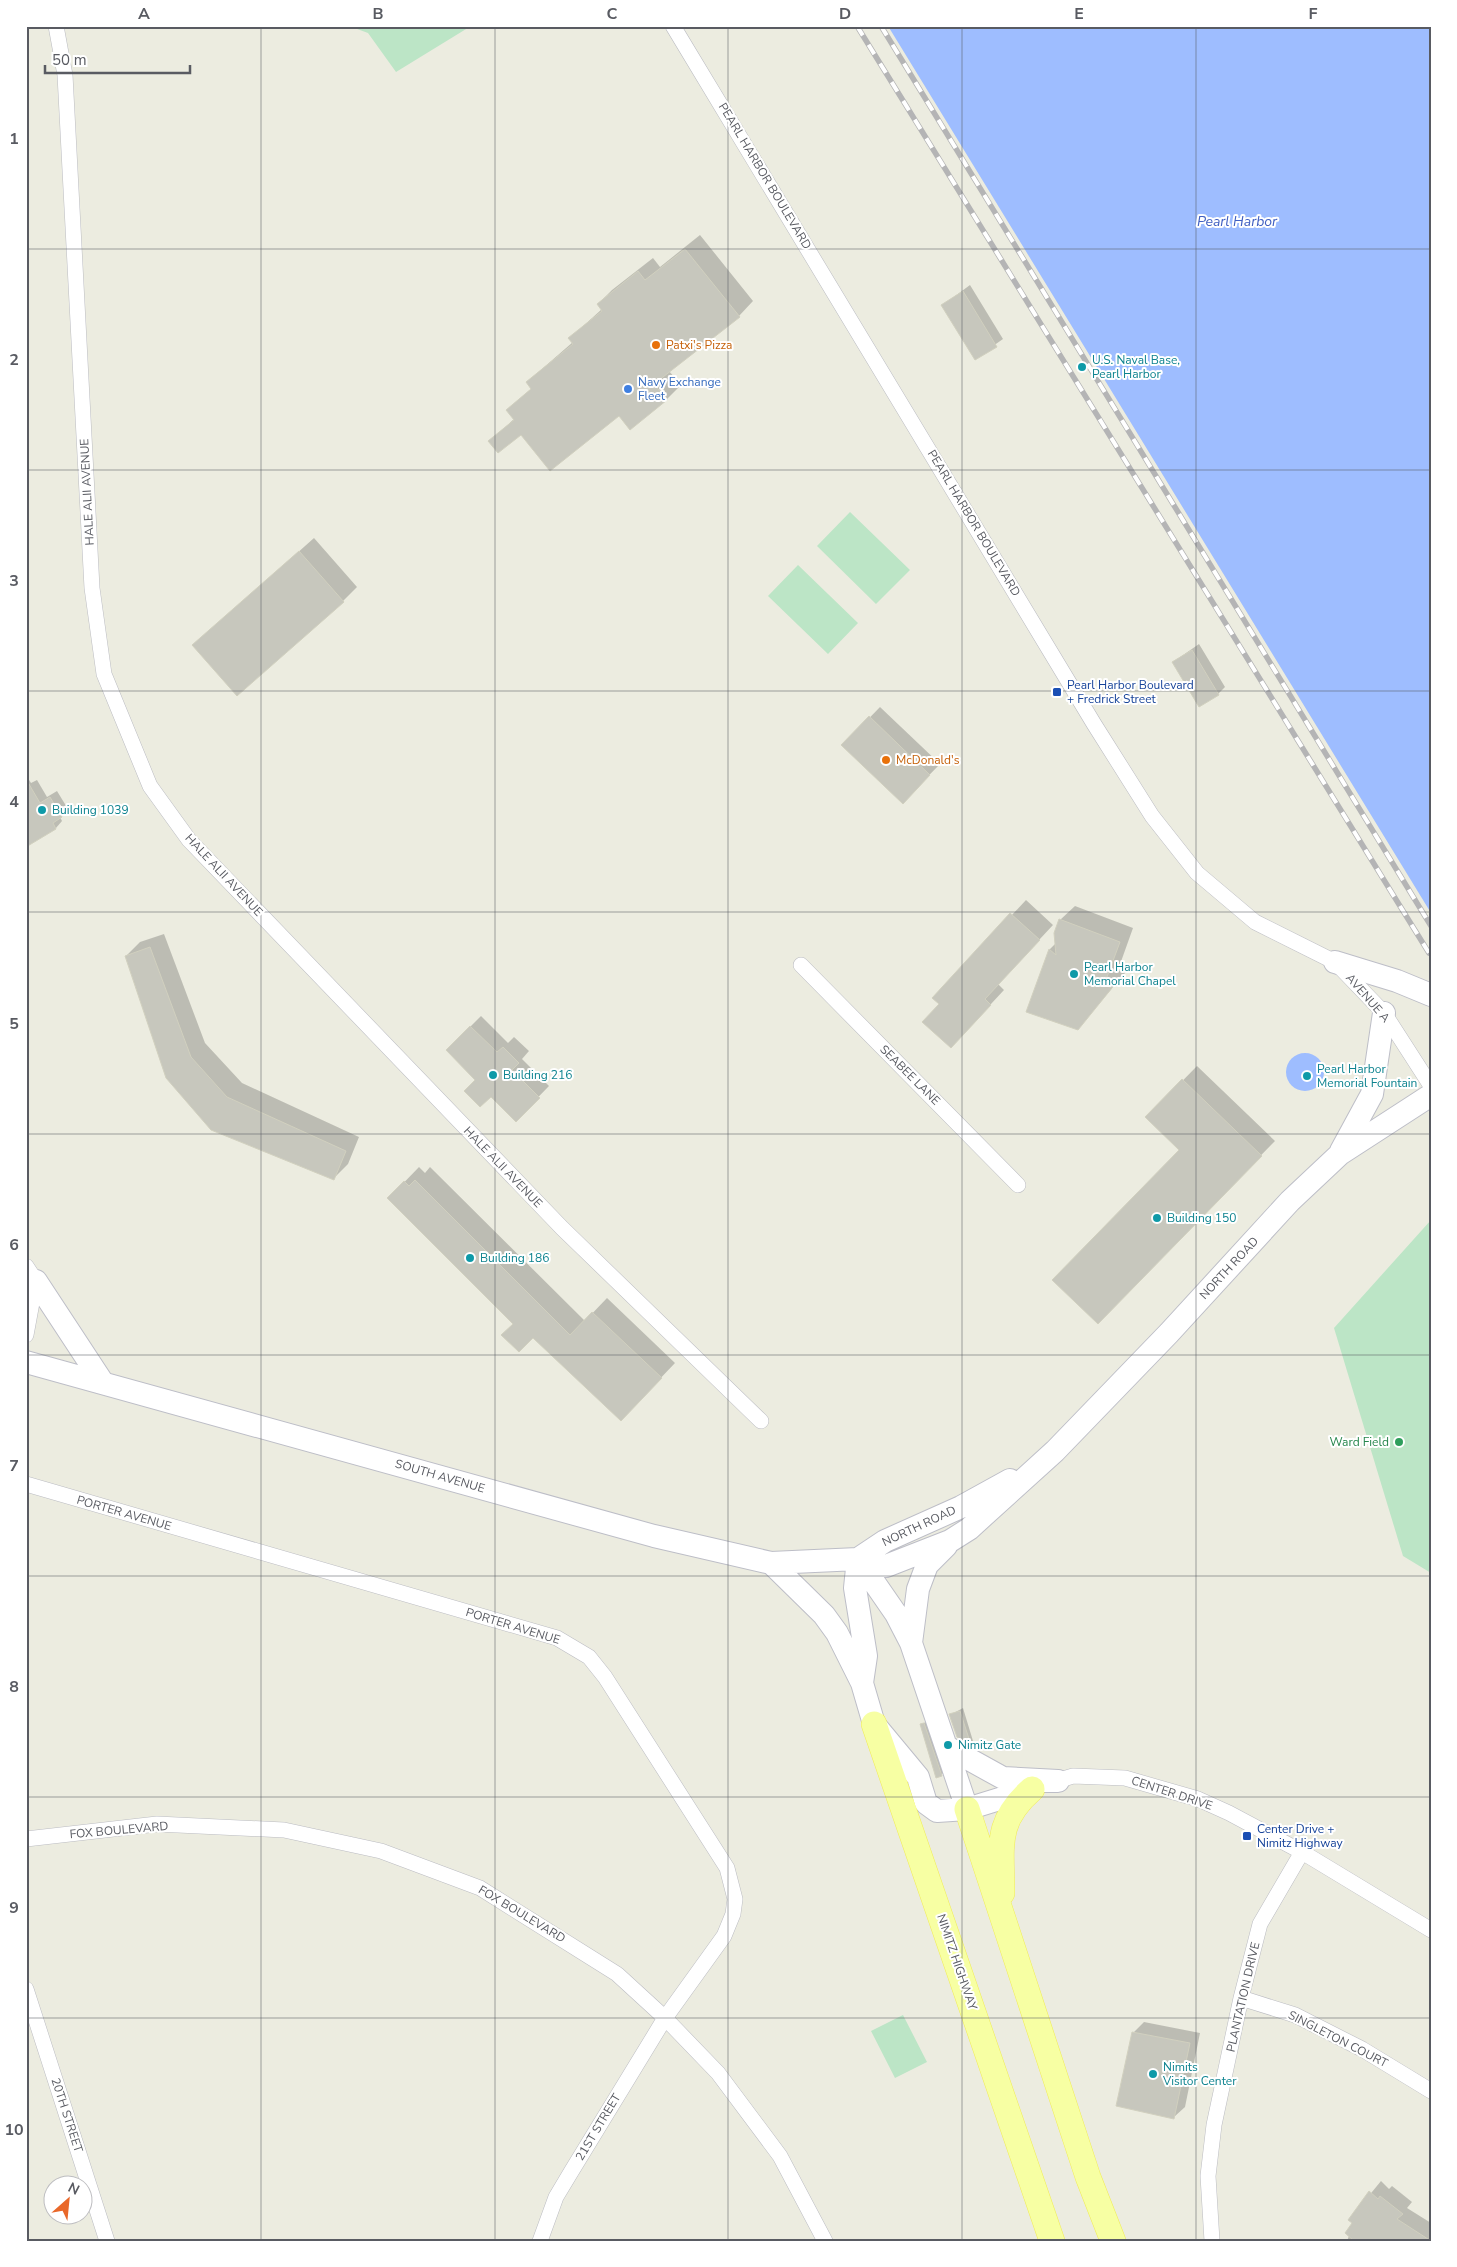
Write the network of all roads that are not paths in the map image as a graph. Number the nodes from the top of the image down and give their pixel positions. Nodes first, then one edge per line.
1 (56, 26) edge
2 (673, 26) edge
3 (1335, 962) junction
4 (801, 965) dead end
5 (1431, 995) edge
6 (1384, 1013) junction
7 (1431, 1086) edge
8 (1431, 1095) edge
9 (1340, 1154) junction
10 (1018, 1185) dead end
11 (31, 1274) edge
12 (26, 1335) edge
13 (26, 1362) edge
14 (103, 1383) junction
15 (761, 1421) dead end
16 (1044, 1461) junction
17 (26, 1484) edge
18 (950, 1541) junction
19 (858, 1560) junction
20 (771, 1563) junction
21 (911, 1643) junction
22 (862, 1684) junction
23 (874, 1724) junction
24 (948, 1747) junction
25 (1058, 1781) junction
26 (1032, 1789) junction
27 (967, 1809) junction
28 (26, 1839) edge
29 (1302, 1852) junction
30 (1002, 1915) junction
31 (1431, 1930) edge
32 (26, 1990) edge
33 (1241, 1998) junction
34 (665, 2018) junction
35 (1431, 2091) edge
36 (1052, 2236) edge
37 (107, 2241) edge
38 (540, 2241) edge
39 (825, 2241) edge
40 (1114, 2241) edge
41 (1212, 2241) edge

1 - 15 street, HALE ALII AVENUE
2 - 3 street, PEARL HARBOR BOULEVARD
3 - 5 street
3 - 6 street, AVENUE A
4 - 10 street, SEABEE LANE
6 - 7 street, AVENUE A
6 - 9 street
8 - 9 street, NORTH ROAD
9 - 16 street, NORTH ROAD
11 - 12 street
11 - 14 street
13 - 14 street, SOUTH AVENUE
14 - 20 street, SOUTH AVENUE
16 - 18 street, NORTH ROAD
16 - 19 street, NORTH ROAD
17 - 34 street, PORTER AVENUE
18 - 19 street, NORTH ROAD
18 - 21 street
19 - 20 street, SOUTH AVENUE
19 - 21 street
19 - 22 street
20 - 22 street, NIMITZ HIGHWAY
21 - 24 street
22 - 23 street, NIMITZ HIGHWAY
23 - 27 street
23 - 36 main road, NIMITZ HIGHWAY
24 - 25 street
24 - 27 street
25 - 26 street, CENTER DRIVE
25 - 29 street, CENTER DRIVE
26 - 27 street
26 - 30 main road
27 - 30 main road
28 - 34 street, FOX BOULEVARD
29 - 31 street, CENTER DRIVE
29 - 33 street, PLANTATION DRIVE
30 - 40 main road
32 - 37 street, 20TH STREET
33 - 35 street, SINGLETON COURT
33 - 41 street, PLANTATION DRIVE
34 - 38 street, 21ST STREET
34 - 39 street, FOX BOULEVARD

